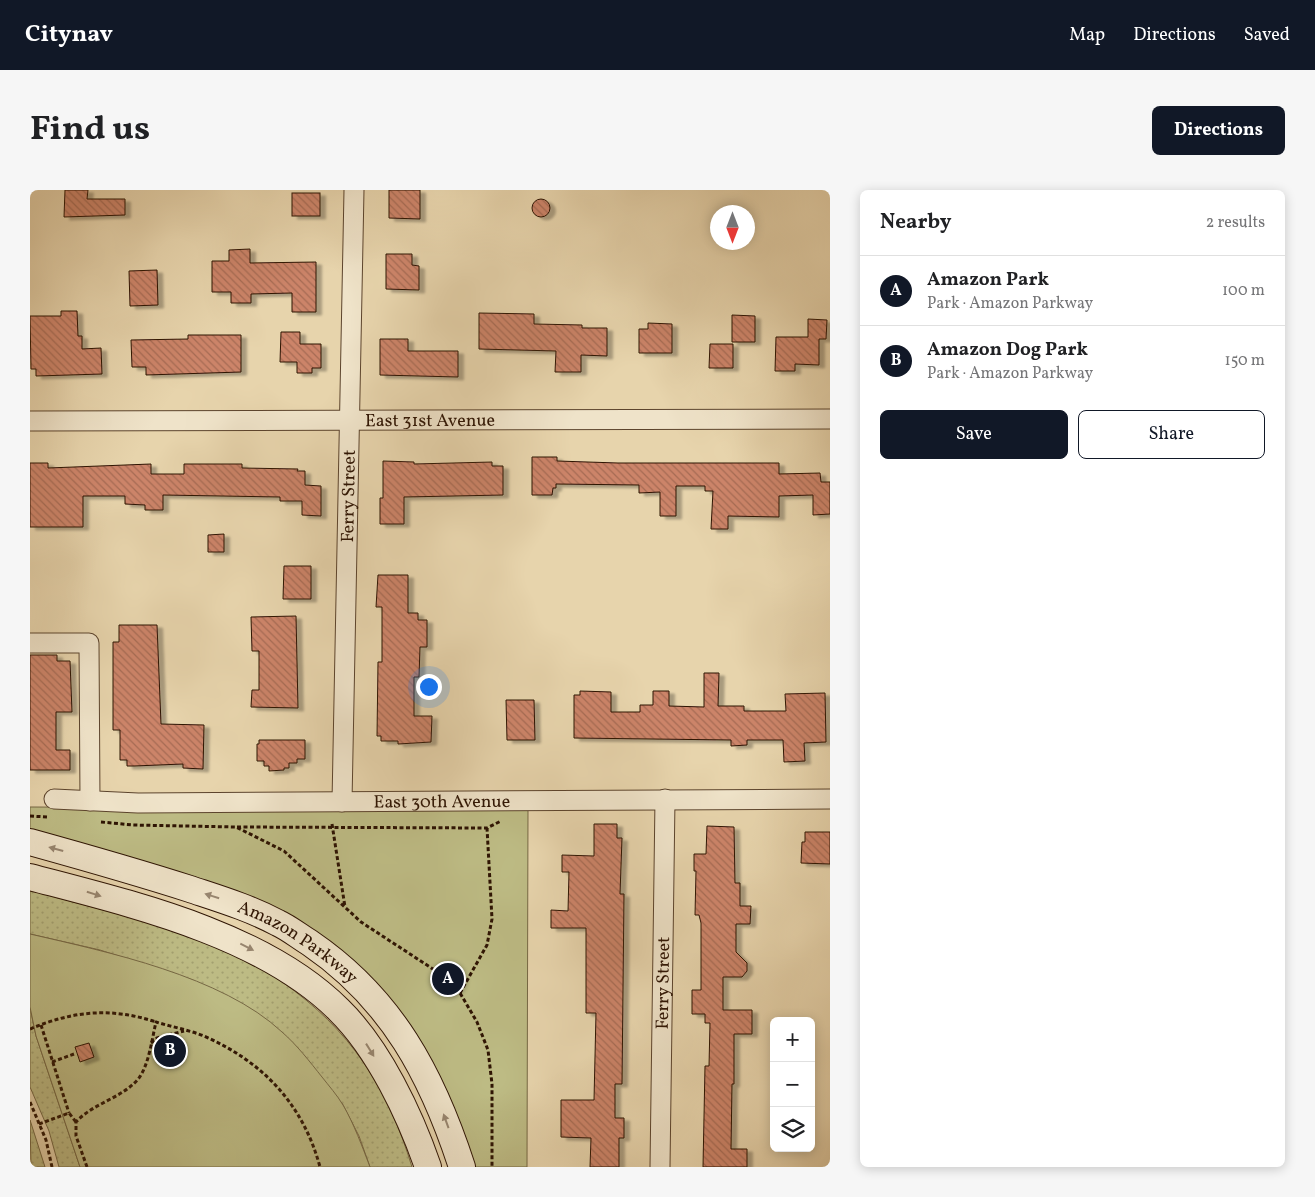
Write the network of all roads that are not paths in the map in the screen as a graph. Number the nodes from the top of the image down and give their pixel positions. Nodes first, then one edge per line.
1 (354, 190) edge
2 (349, 419) junction
3 (830, 419) edge
4 (30, 421) edge
5 (30, 644) edge
6 (54, 799) dead end
7 (665, 799) junction
8 (830, 799) edge
9 (90, 801) junction
10 (336, 802) junction
11 (30, 842) edge
12 (30, 877) edge
13 (428, 1167) edge
14 (462, 1167) edge
15 (660, 1167) edge

1 - 2 street, Ferry Street
2 - 3 street, East 31st Avenue
2 - 4 street, East 31st Avenue
2 - 10 street, Ferry Street
5 - 9 street
6 - 9 street, East 30th Avenue
7 - 8 street, East 30th Avenue
7 - 10 street, East 30th Avenue
7 - 15 street, Ferry Street
9 - 10 street, East 30th Avenue
14 -> 11 main road, Amazon Parkway
12 -> 13 main road, Amazon Parkway

